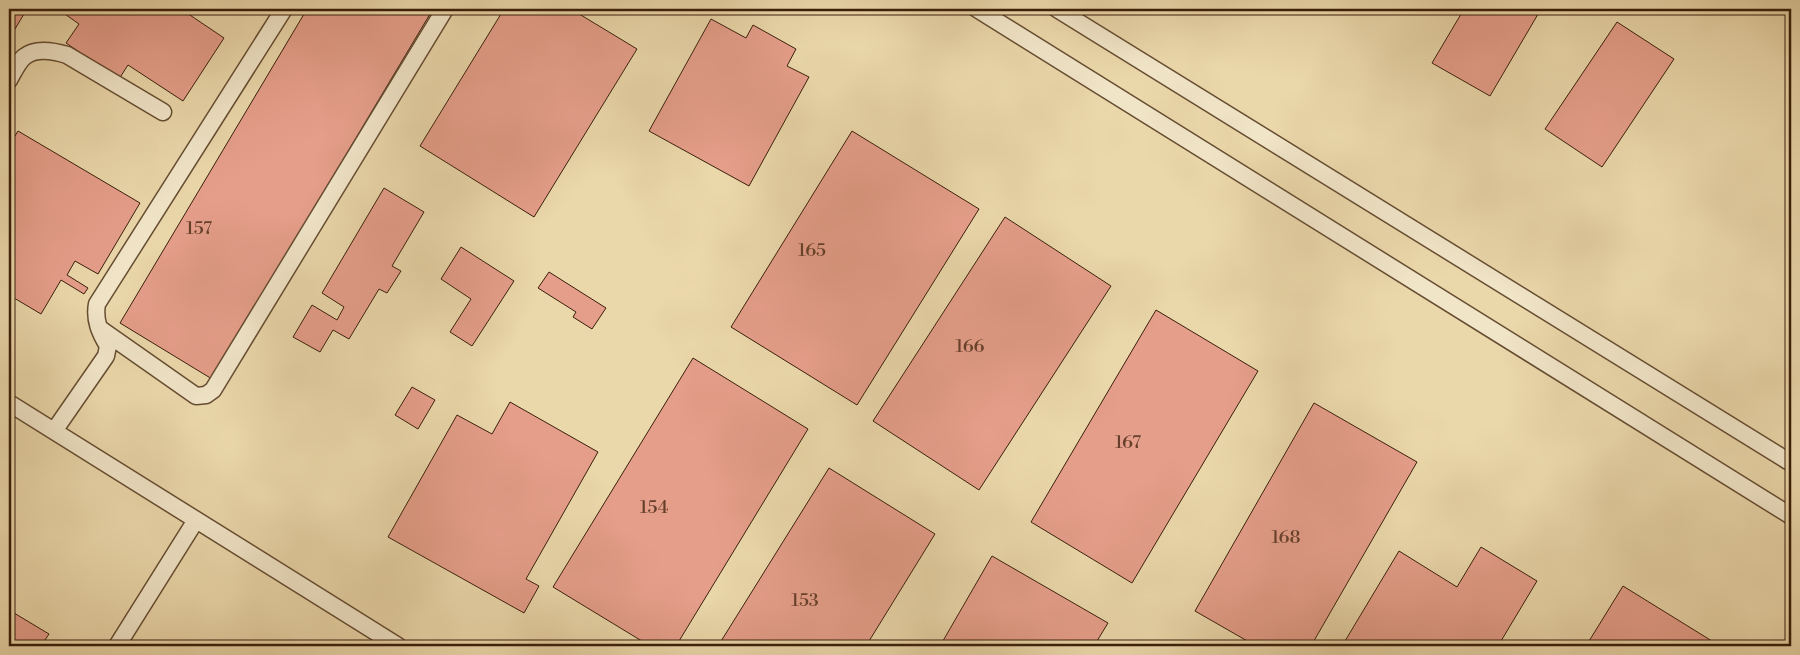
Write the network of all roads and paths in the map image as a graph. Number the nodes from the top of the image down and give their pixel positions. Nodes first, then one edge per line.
1 (284, 9) edge
2 (445, 9) edge
3 (977, 9) edge
4 (1057, 9) edge
5 (9, 80) edge
6 (163, 112) dead end
7 (99, 328) junction
8 (9, 403) edge
9 (54, 431) junction
10 (1791, 463) edge
11 (1791, 516) edge
12 (196, 520) junction
13 (117, 646) edge
14 (398, 646) edge

1 - 7 lane
2 - 7 lane
3 - 11 lane
4 - 10 lane
5 - 6 lane
7 - 9 lane
8 - 9 lane
9 - 12 lane
12 - 13 lane
12 - 14 lane

